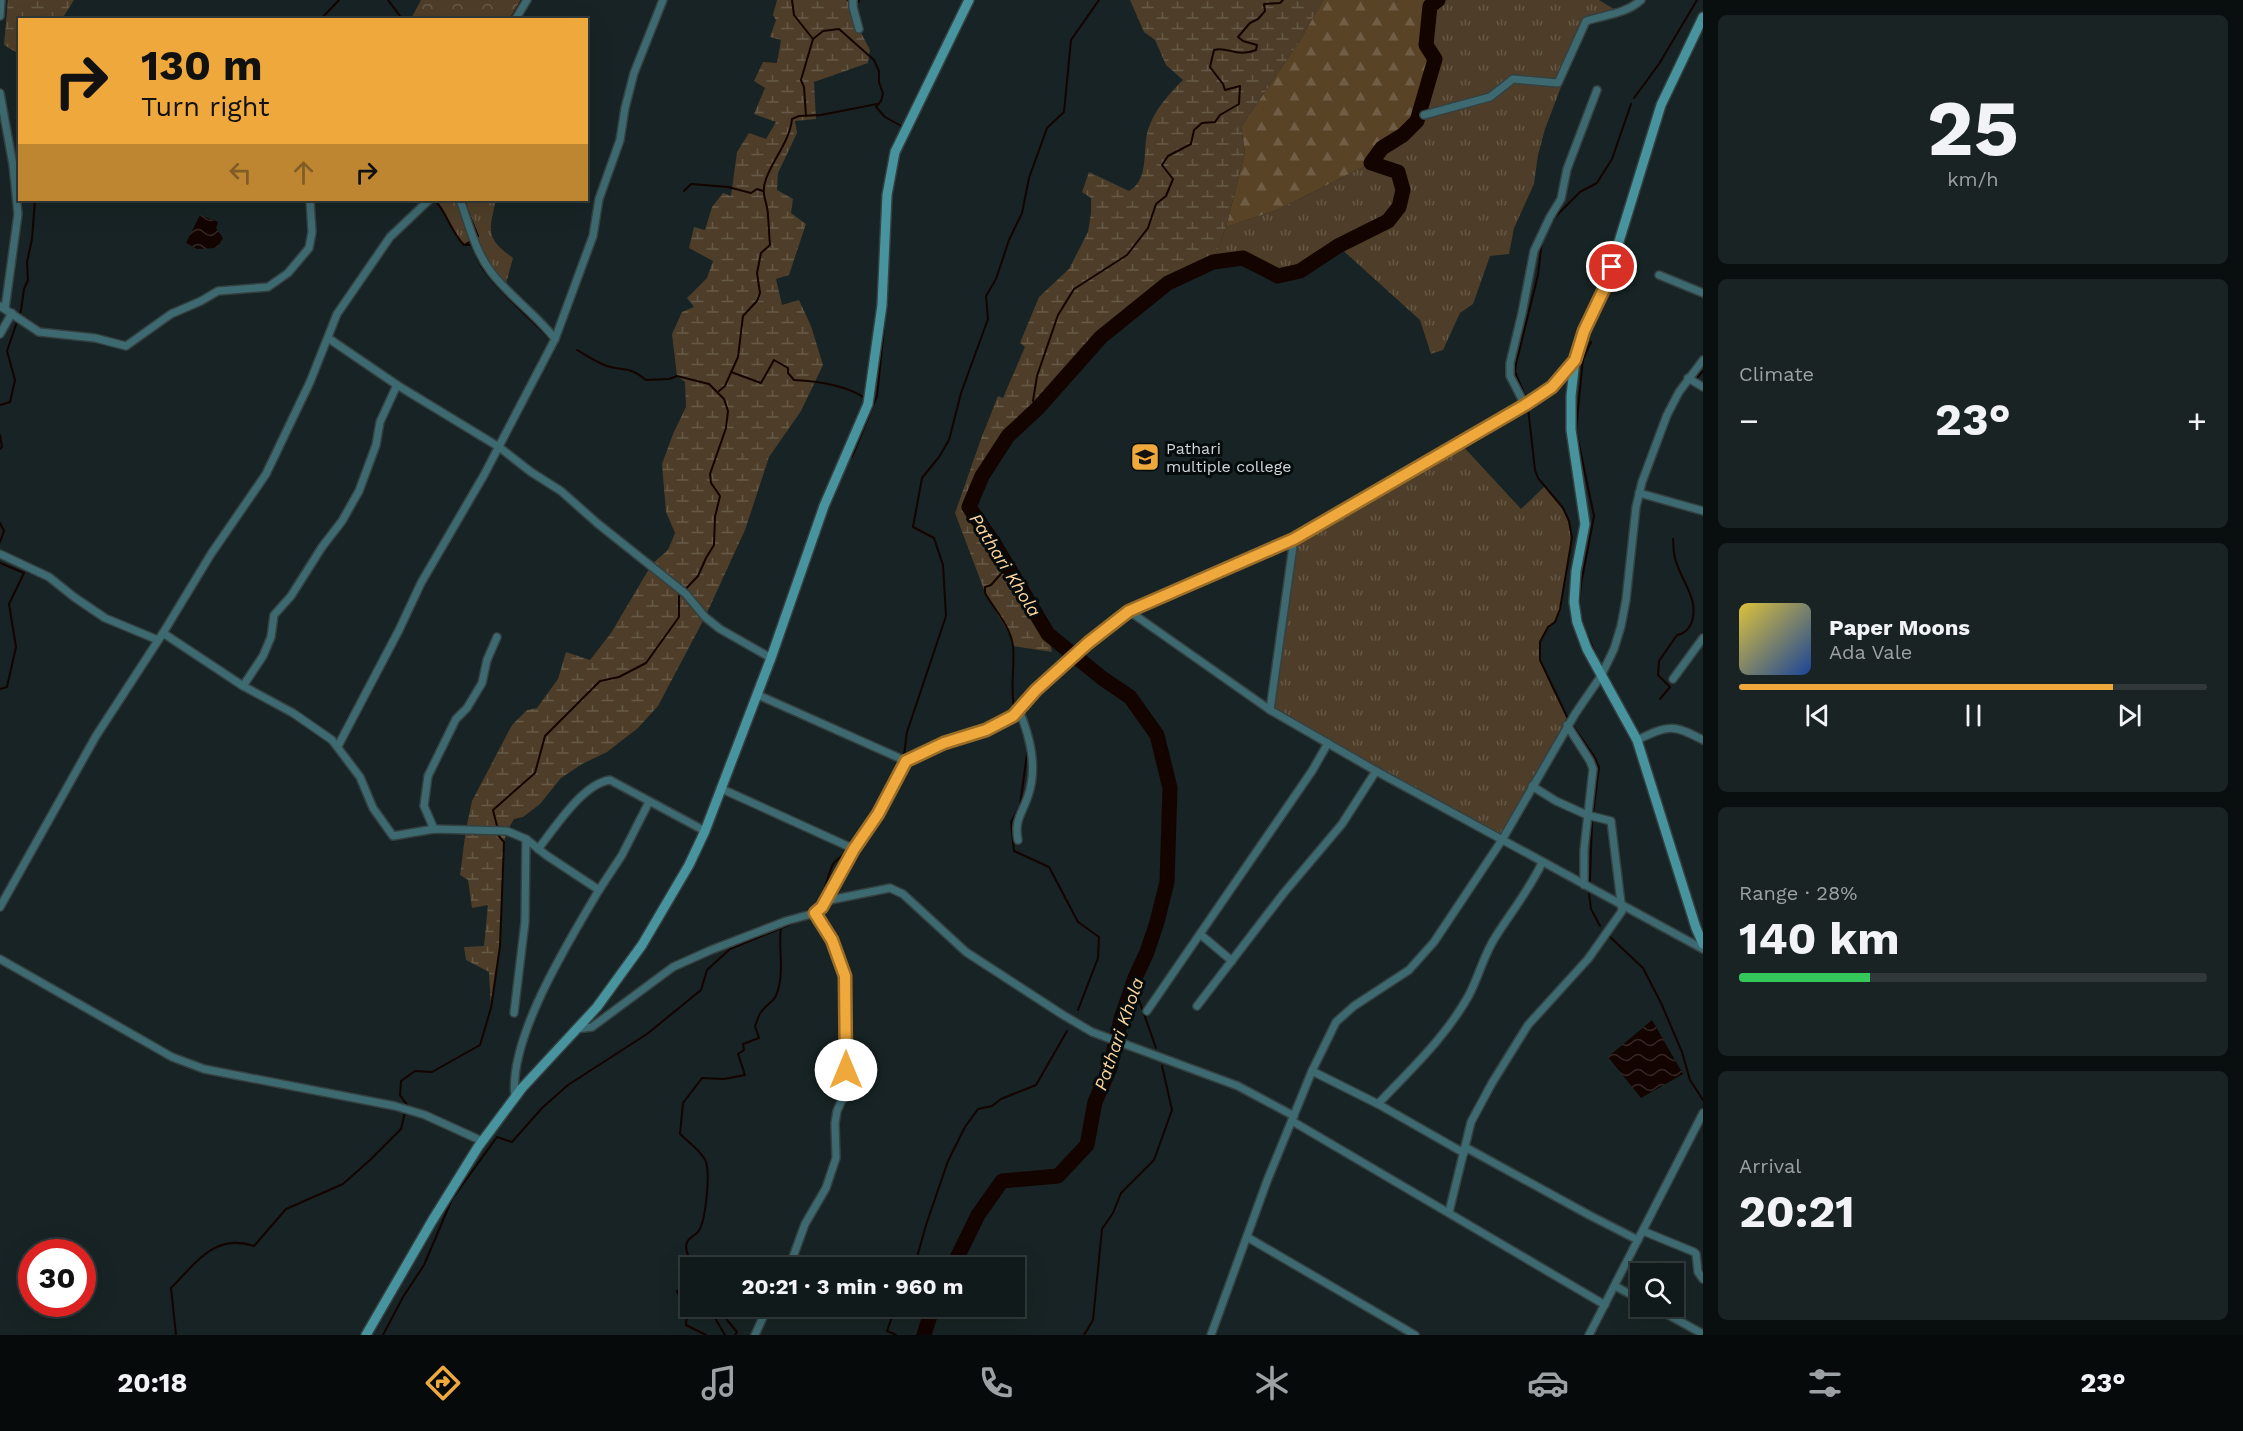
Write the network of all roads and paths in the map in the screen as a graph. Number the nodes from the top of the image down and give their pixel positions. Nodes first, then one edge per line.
1 (1, 0) edge
2 (527, 0) edge
3 (663, 0) edge
4 (853, 0) edge
5 (969, 0) edge
6 (1641, 0) edge
7 (0, 15) edge
8 (1703, 17) edge
9 (516, 18) edge
10 (859, 29) dead end
11 (1597, 90) dead end
12 (0, 93) edge
13 (1424, 115) dead end
14 (310, 201) edge
15 (428, 201) edge
16 (460, 201) edge
17 (1659, 275) dead end
18 (1703, 293) edge
19 (6, 309) edge
20 (0, 334) edge
21 (328, 338) junction
22 (555, 339) junction
23 (1575, 360) junction
24 (1703, 360) edge
25 (1688, 378) junction
26 (398, 385) junction
27 (1703, 387) edge
28 (1525, 405) junction
29 (499, 447) junction
30 (1639, 493) junction
31 (1703, 511) edge
32 (1294, 539) junction
33 (0, 554) edge
34 (1129, 611) junction
35 (163, 633) junction
36 (497, 638) dead end
37 (1703, 638) edge
38 (158, 640) junction
39 (771, 658) junction
40 (1601, 676) junction
41 (1672, 679) dead end
42 (243, 686) junction
43 (758, 695) junction
44 (1019, 710) junction
45 (1270, 710) junction
46 (1568, 726) junction
47 (1637, 740) junction
48 (1703, 740) edge
49 (1328, 743) junction
50 (338, 746) junction
51 (906, 761) junction
52 (1376, 771) junction
53 (1532, 786) junction
54 (722, 789) junction
55 (649, 802) junction
56 (1587, 816) junction
57 (434, 829) junction
58 (705, 831) junction
59 (526, 839) junction
60 (1018, 840) dead end
61 (1502, 840) junction
62 (538, 849) junction
63 (854, 849) junction
64 (1542, 862) junction
65 (1584, 885) junction
66 (599, 890) junction
67 (825, 901) junction
68 (1622, 904) junction
69 (0, 907) edge
70 (815, 913) junction
71 (1200, 934) junction
72 (1703, 944) edge
73 (1703, 949) edge
74 (0, 959) edge
75 (1232, 961) junction
76 (1197, 1006) dead end
77 (1148, 1011) dead end
78 (514, 1013) dead end
79 (576, 1029) junction
80 (1312, 1071) junction
81 (514, 1097) junction
82 (1378, 1104) junction
83 (1703, 1113) edge
84 (1293, 1119) junction
85 (482, 1141) junction
86 (1464, 1150) junction
87 (1449, 1212) junction
88 (1643, 1231) junction
89 (1247, 1238) junction
90 (1638, 1240) junction
91 (793, 1257) edge
92 (1703, 1279) edge
93 (1615, 1286) junction
94 (1630, 1294) edge
95 (1605, 1305) junction
96 (763, 1317) edge
97 (1672, 1317) edge
98 (1703, 1334) edge
99 (366, 1335) edge
100 (754, 1335) edge
101 (1211, 1335) edge
102 (1415, 1335) edge
103 (1589, 1335) edge

1 - 7 street
2 - 9 street
3 - 22 street
4 - 10 street
5 - 39 street
6 - 13 street
8 - 23 street
11 - 28 street
12 - 19 street
14 - 19 street
15 - 21 street
16 - 22 street
17 - 18 street
19 - 20 street
21 - 26 street
21 - 35 street
22 - 29 street
23 - 28 street
23 - 40 street
24 - 25 street
25 - 27 street
25 - 30 street
26 - 29 street
26 - 42 street
28 - 32 street
29 - 39 street
29 - 50 street
30 - 31 street
30 - 40 street
32 - 34 street
32 - 45 street
33 - 38 street
34 - 44 street
34 - 45 street
35 - 38 street
35 - 42 street
36 - 57 street
37 - 41 street
38 - 69 street
39 - 43 street
40 - 46 street
40 - 47 street
42 - 50 street
43 - 51 street
43 - 54 street
44 - 51 street
44 - 60 street
45 - 49 street
46 - 53 street
46 - 56 street
47 - 48 street
47 - 72 street
49 - 52 street
49 - 71 street
50 - 57 street
51 - 63 street
52 - 61 street
52 - 75 street
53 - 56 street
53 - 61 street
54 - 58 street
54 - 63 street
55 - 58 street
55 - 62 street
55 - 66 street
56 - 65 street
56 - 68 street
57 - 59 street
58 - 79 street
59 - 62 street
59 - 78 street
61 - 64 street
61 - 80 street
62 - 66 street
63 - 67 street
64 - 65 street
64 - 82 street
65 - 68 street
66 - 81 street
67 - 70 street
67 - 84 street
68 - 73 street
68 - 86 street
70 - 79 street
70 - 91 street
71 - 75 street
71 - 77 street
74 - 85 street
75 - 76 street
79 - 81 street
80 - 82 street
80 - 84 street
81 - 85 street
82 - 86 street
83 - 88 street
84 - 87 street
84 - 89 street
85 - 99 street
86 - 87 street
86 - 90 street
87 - 95 street
88 - 90 street
88 - 92 street
89 - 101 street
89 - 102 street
90 - 93 street
93 - 94 street
93 - 95 street
95 - 103 street
96 - 100 street
97 - 98 street

